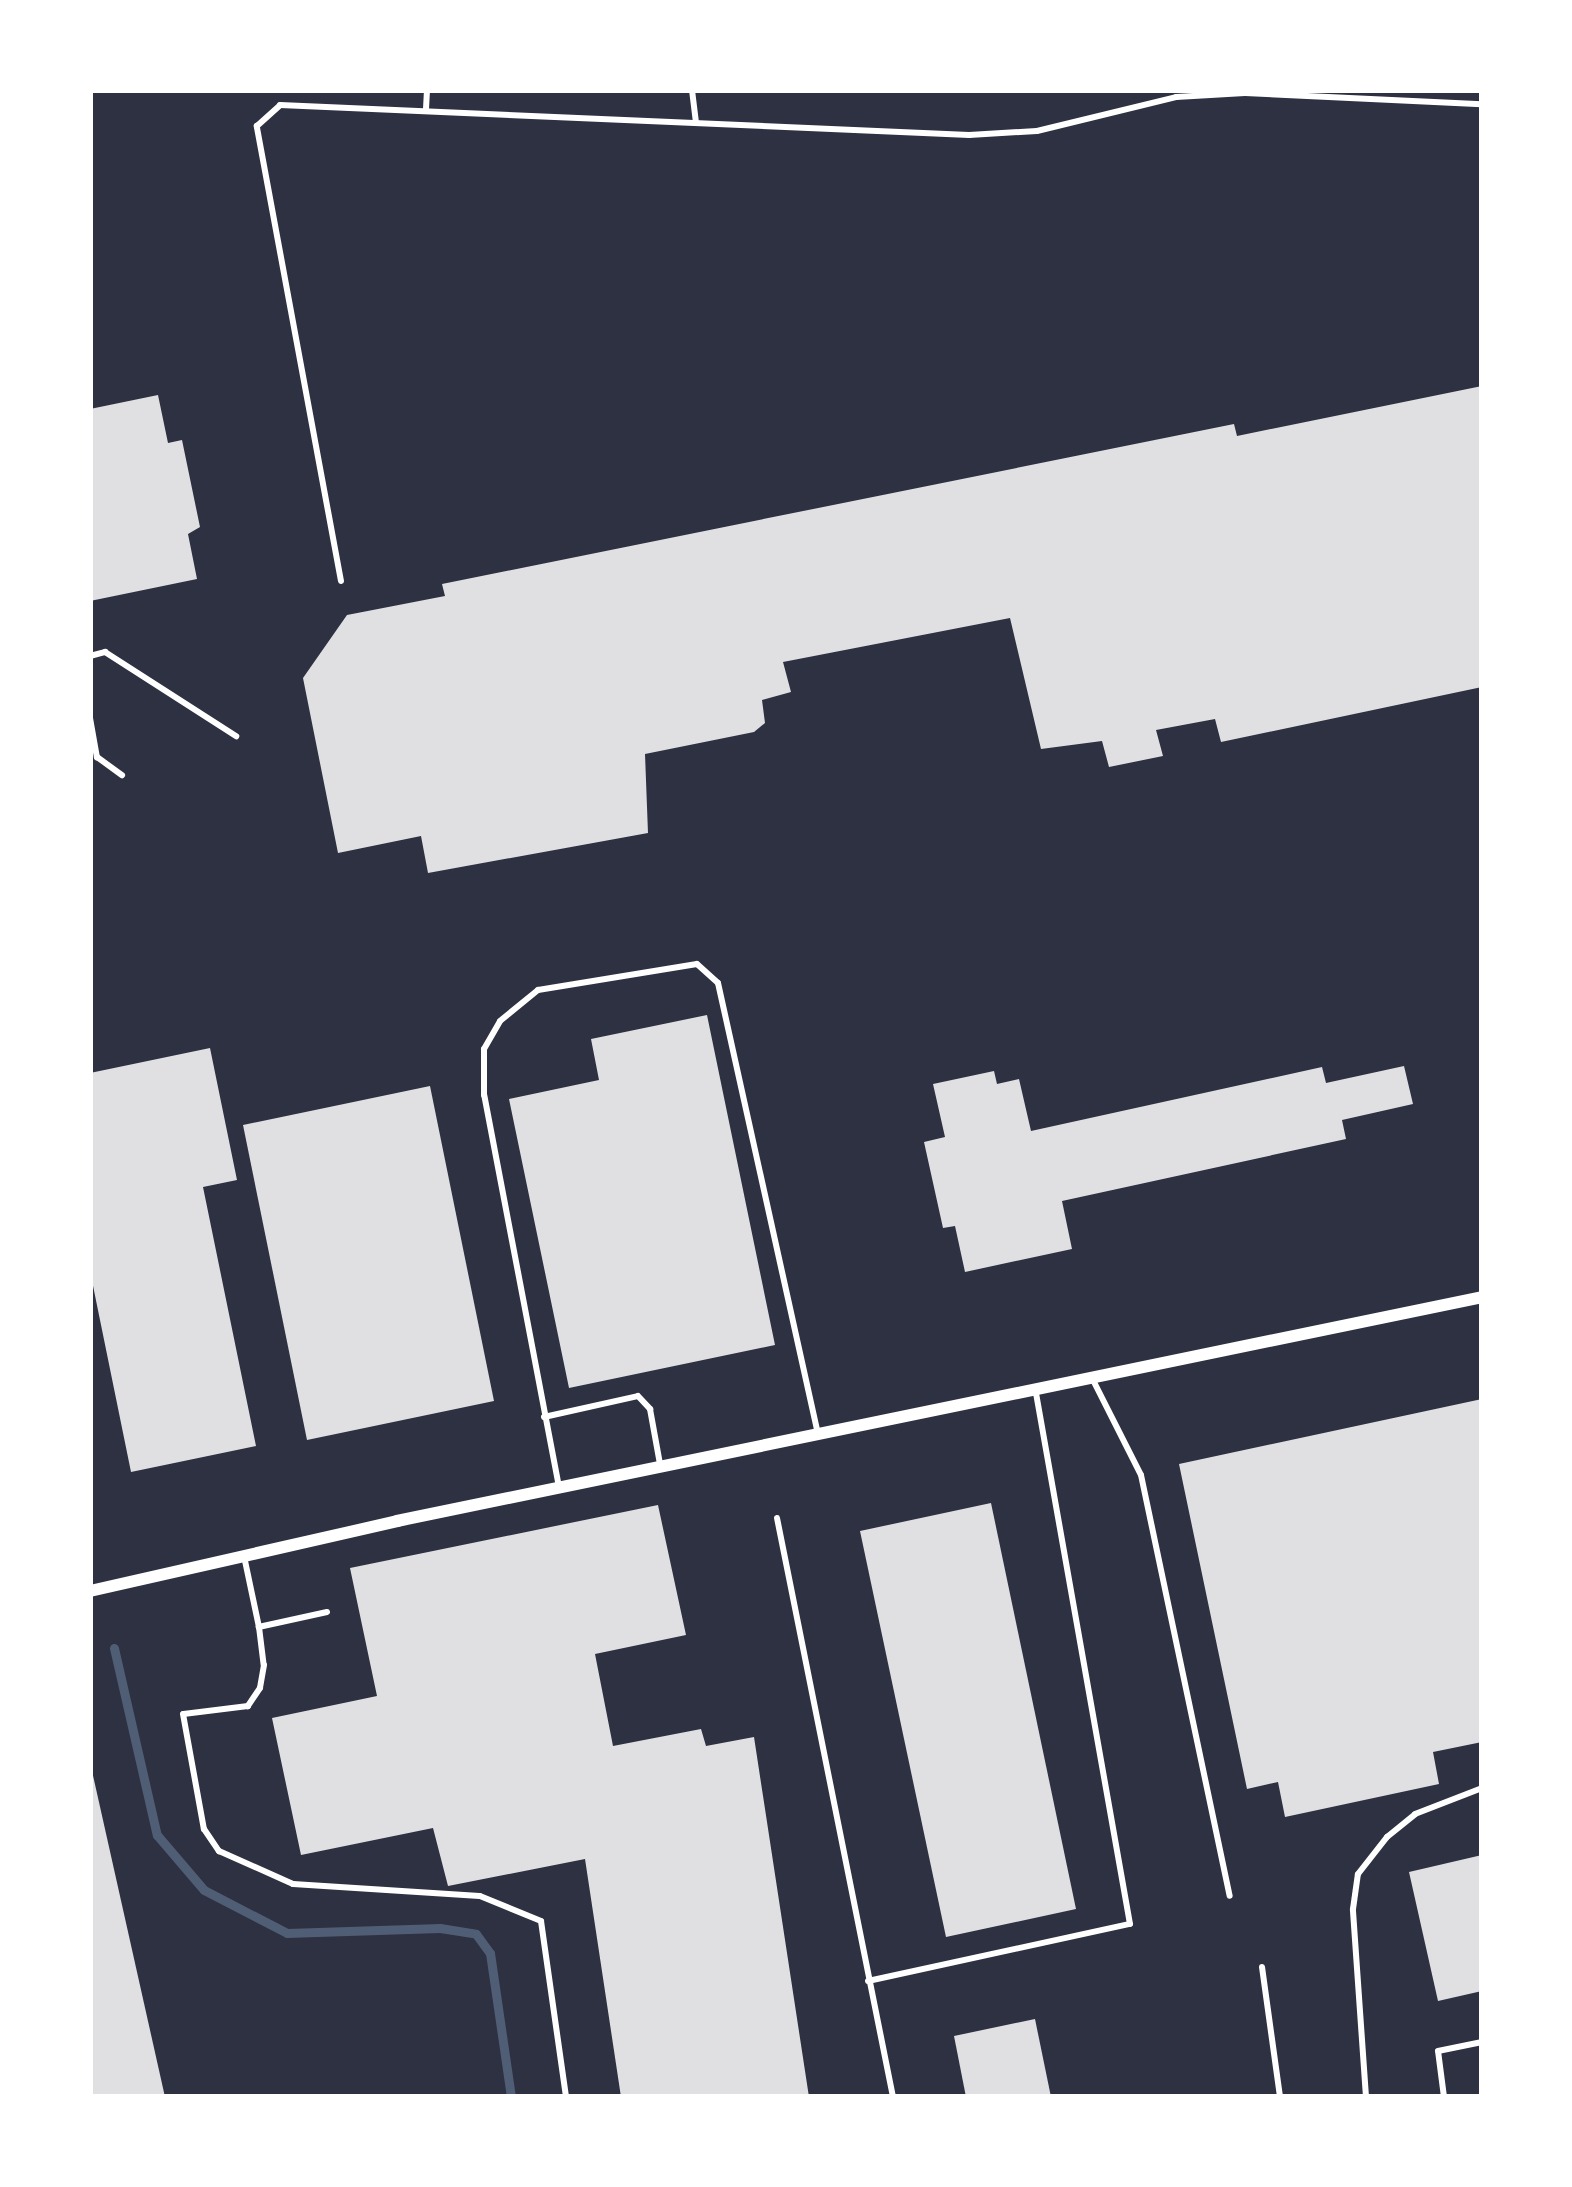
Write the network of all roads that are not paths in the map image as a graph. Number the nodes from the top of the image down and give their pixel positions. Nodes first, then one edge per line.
1 (427, 90) edge
2 (692, 90) edge
3 (1482, 104) edge
4 (426, 110) junction
5 (696, 122) junction
6 (341, 581) dead end
7 (90, 656) edge
8 (90, 718) edge
9 (236, 736) dead end
10 (122, 775) dead end
11 (1482, 1297) edge
12 (1093, 1380) junction
13 (1036, 1393) junction
14 (544, 1417) junction
15 (818, 1433) junction
16 (661, 1466) junction
17 (559, 1487) junction
18 (777, 1518) dead end
19 (244, 1556) junction
20 (90, 1591) edge
21 (327, 1612) dead end
22 (259, 1627) junction
23 (1482, 1788) edge
24 (1230, 1897) dead end
25 (1262, 1967) dead end
26 (868, 1981) junction
27 (1482, 2042) edge
28 (430, 2097) edge
29 (449, 2097) edge
30 (566, 2097) edge
31 (893, 2097) edge
32 (1280, 2097) edge
33 (1366, 2097) edge
34 (1444, 2097) edge

1 - 4 lane
2 - 5 lane
3 - 5 lane
4 - 5 lane
4 - 6 lane
7 - 9 lane
8 - 10 lane
11 - 12 street
12 - 13 street
12 - 24 lane
13 - 15 street
13 - 26 lane
14 - 15 lane
14 - 16 lane
14 - 17 lane
15 - 16 street
16 - 17 street
17 - 19 street
18 - 26 lane
19 - 20 street
19 - 22 lane
21 - 22 lane
22 - 30 lane
23 - 33 lane
25 - 32 lane
26 - 31 lane
27 - 34 lane
28 - 29 lane

